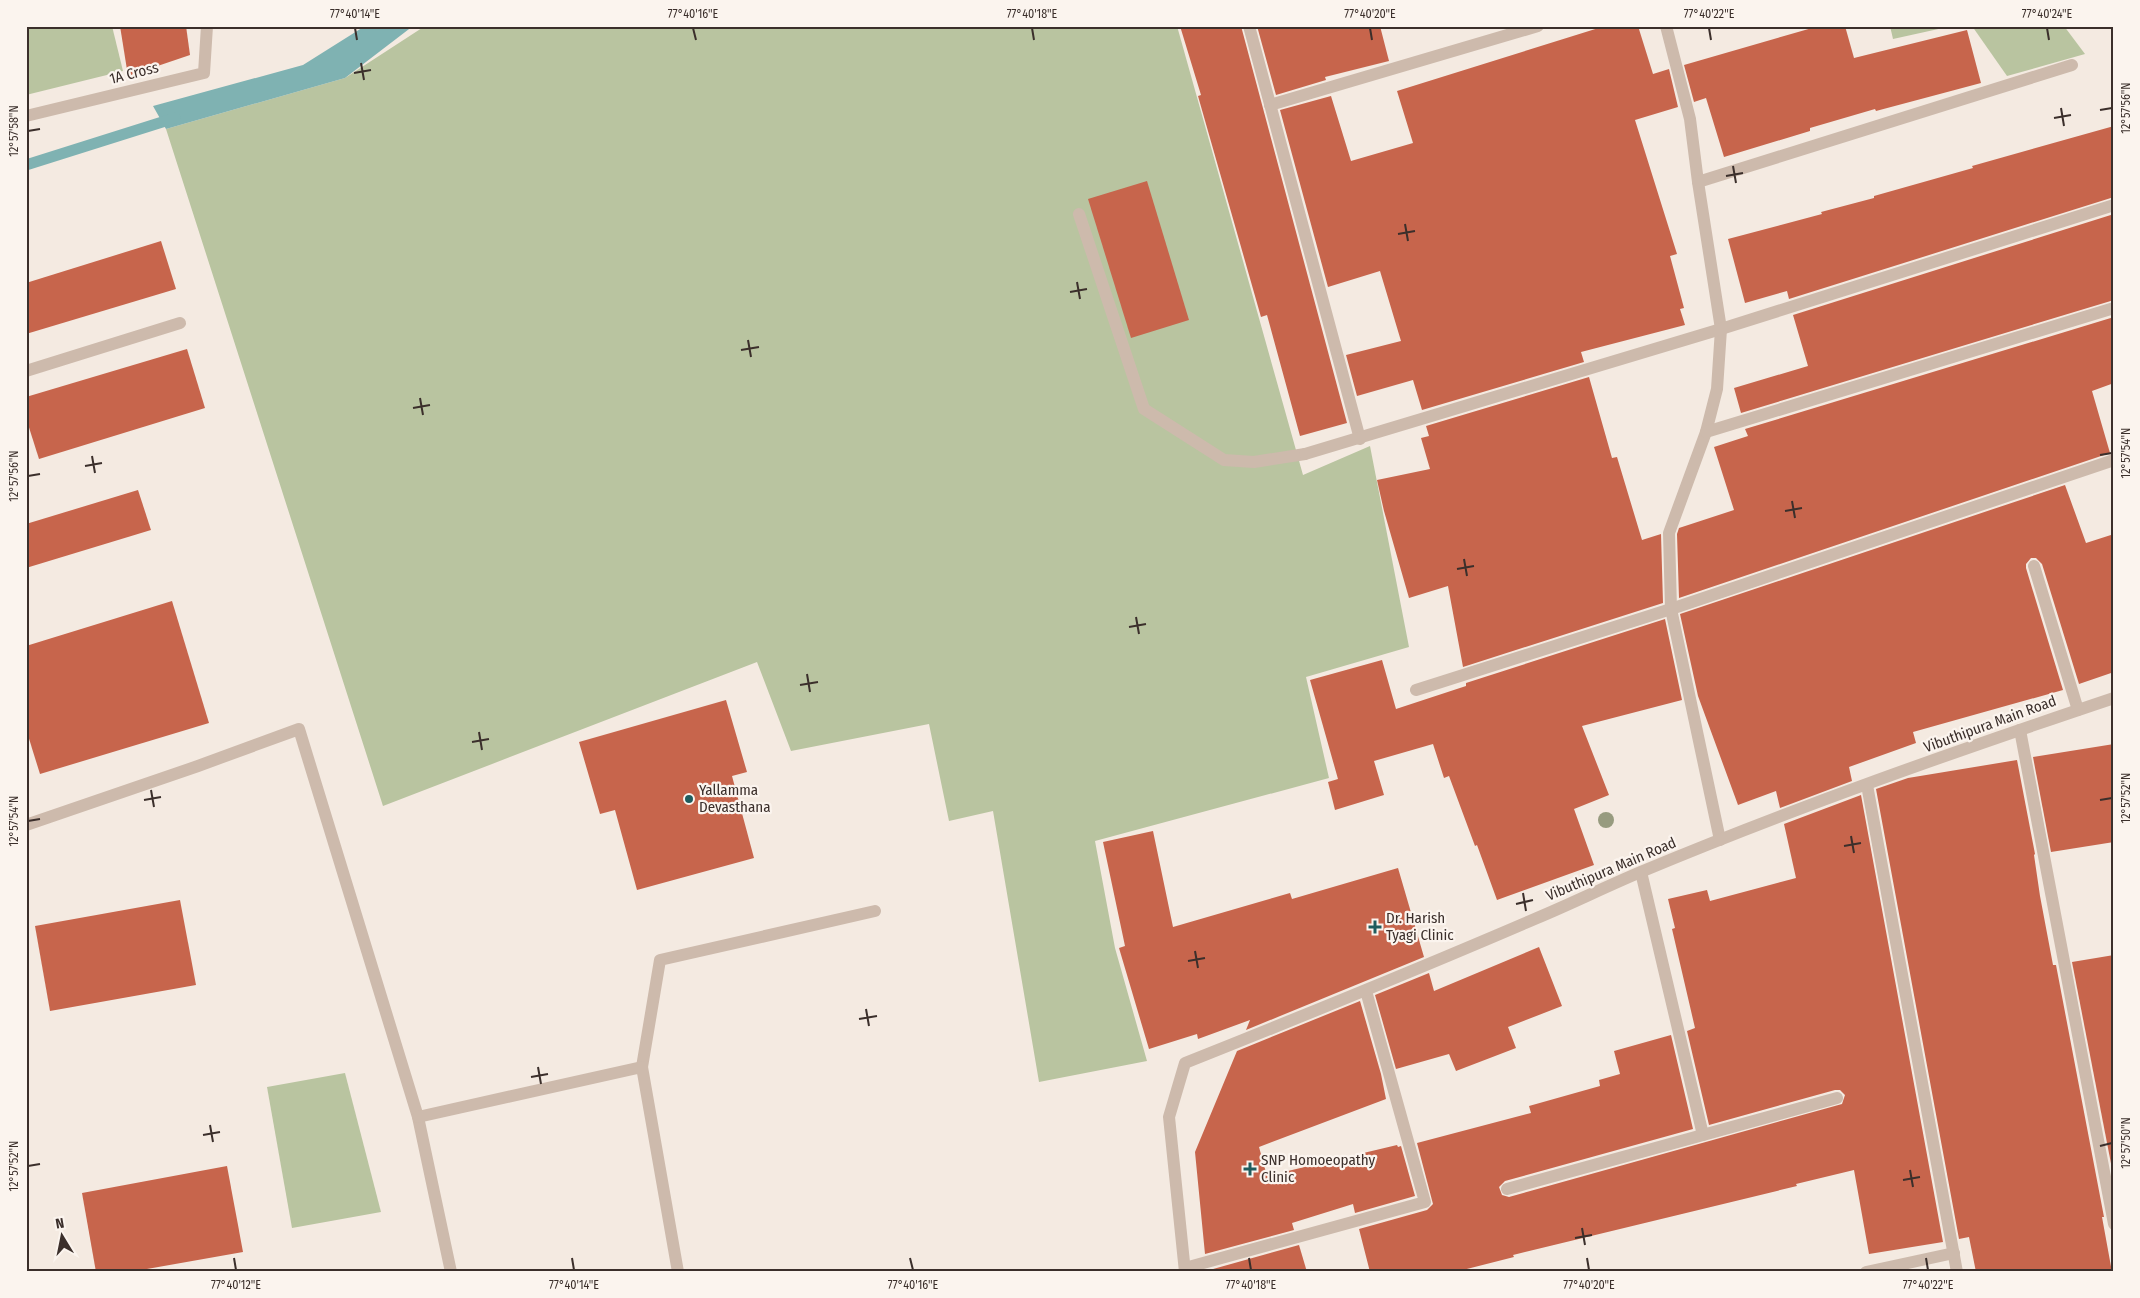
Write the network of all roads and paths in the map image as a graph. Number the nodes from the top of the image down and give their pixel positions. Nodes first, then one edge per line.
1 (207, 26) edge
2 (1249, 26) edge
3 (1538, 26) edge
4 (1666, 26) edge
5 (2072, 65) dead end
6 (1270, 105) junction
7 (26, 116) edge
8 (1698, 182) junction
9 (2114, 205) edge
10 (1079, 214) dead end
11 (2114, 308) edge
12 (180, 323) dead end
13 (1721, 328) junction
14 (26, 372) edge
15 (1706, 432) junction
16 (1360, 439) junction
17 (2114, 460) edge
18 (2034, 566) dead end
19 (1670, 609) junction
20 (1416, 690) dead end
21 (2114, 698) edge
22 (2078, 710) junction
23 (2020, 730) junction
24 (1867, 785) junction
25 (26, 825) edge
26 (1720, 840) junction
27 (1641, 872) junction
28 (875, 911) dead end
29 (1366, 990) junction
30 (642, 1067) junction
31 (1837, 1098) dead end
32 (418, 1117) junction
33 (1703, 1135) junction
34 (1507, 1188) dead end
35 (2114, 1224) edge
36 (1954, 1253) junction
37 (1185, 1270) edge
38 (451, 1272) edge
39 (678, 1272) edge
40 (1866, 1272) edge
41 (1958, 1272) edge

1 - 7 street, 1A Cross
2 - 6 street
3 - 6 street
4 - 8 street
5 - 8 street
6 - 16 street
8 - 13 street
9 - 13 street
10 - 16 street
11 - 15 street
12 - 14 street
13 - 15 street
13 - 16 street
15 - 19 street
17 - 19 street
18 - 22 street
19 - 20 street
19 - 26 street
21 - 22 street, Vibuthipura Main Road
22 - 23 street, Vibuthipura Main Road
23 - 24 street, Vibuthipura Main Road
23 - 35 street
24 - 26 street, Vibuthipura Main Road
24 - 36 street
25 - 32 street
26 - 27 street, Vibuthipura Main Road
27 - 29 street, Vibuthipura Main Road
27 - 33 street
28 - 30 street
29 - 37 street, Vibuthipura Main Road
29 - 37 street
30 - 32 street
30 - 39 street
31 - 33 street
32 - 38 street
33 - 34 street
36 - 40 street
36 - 41 street

